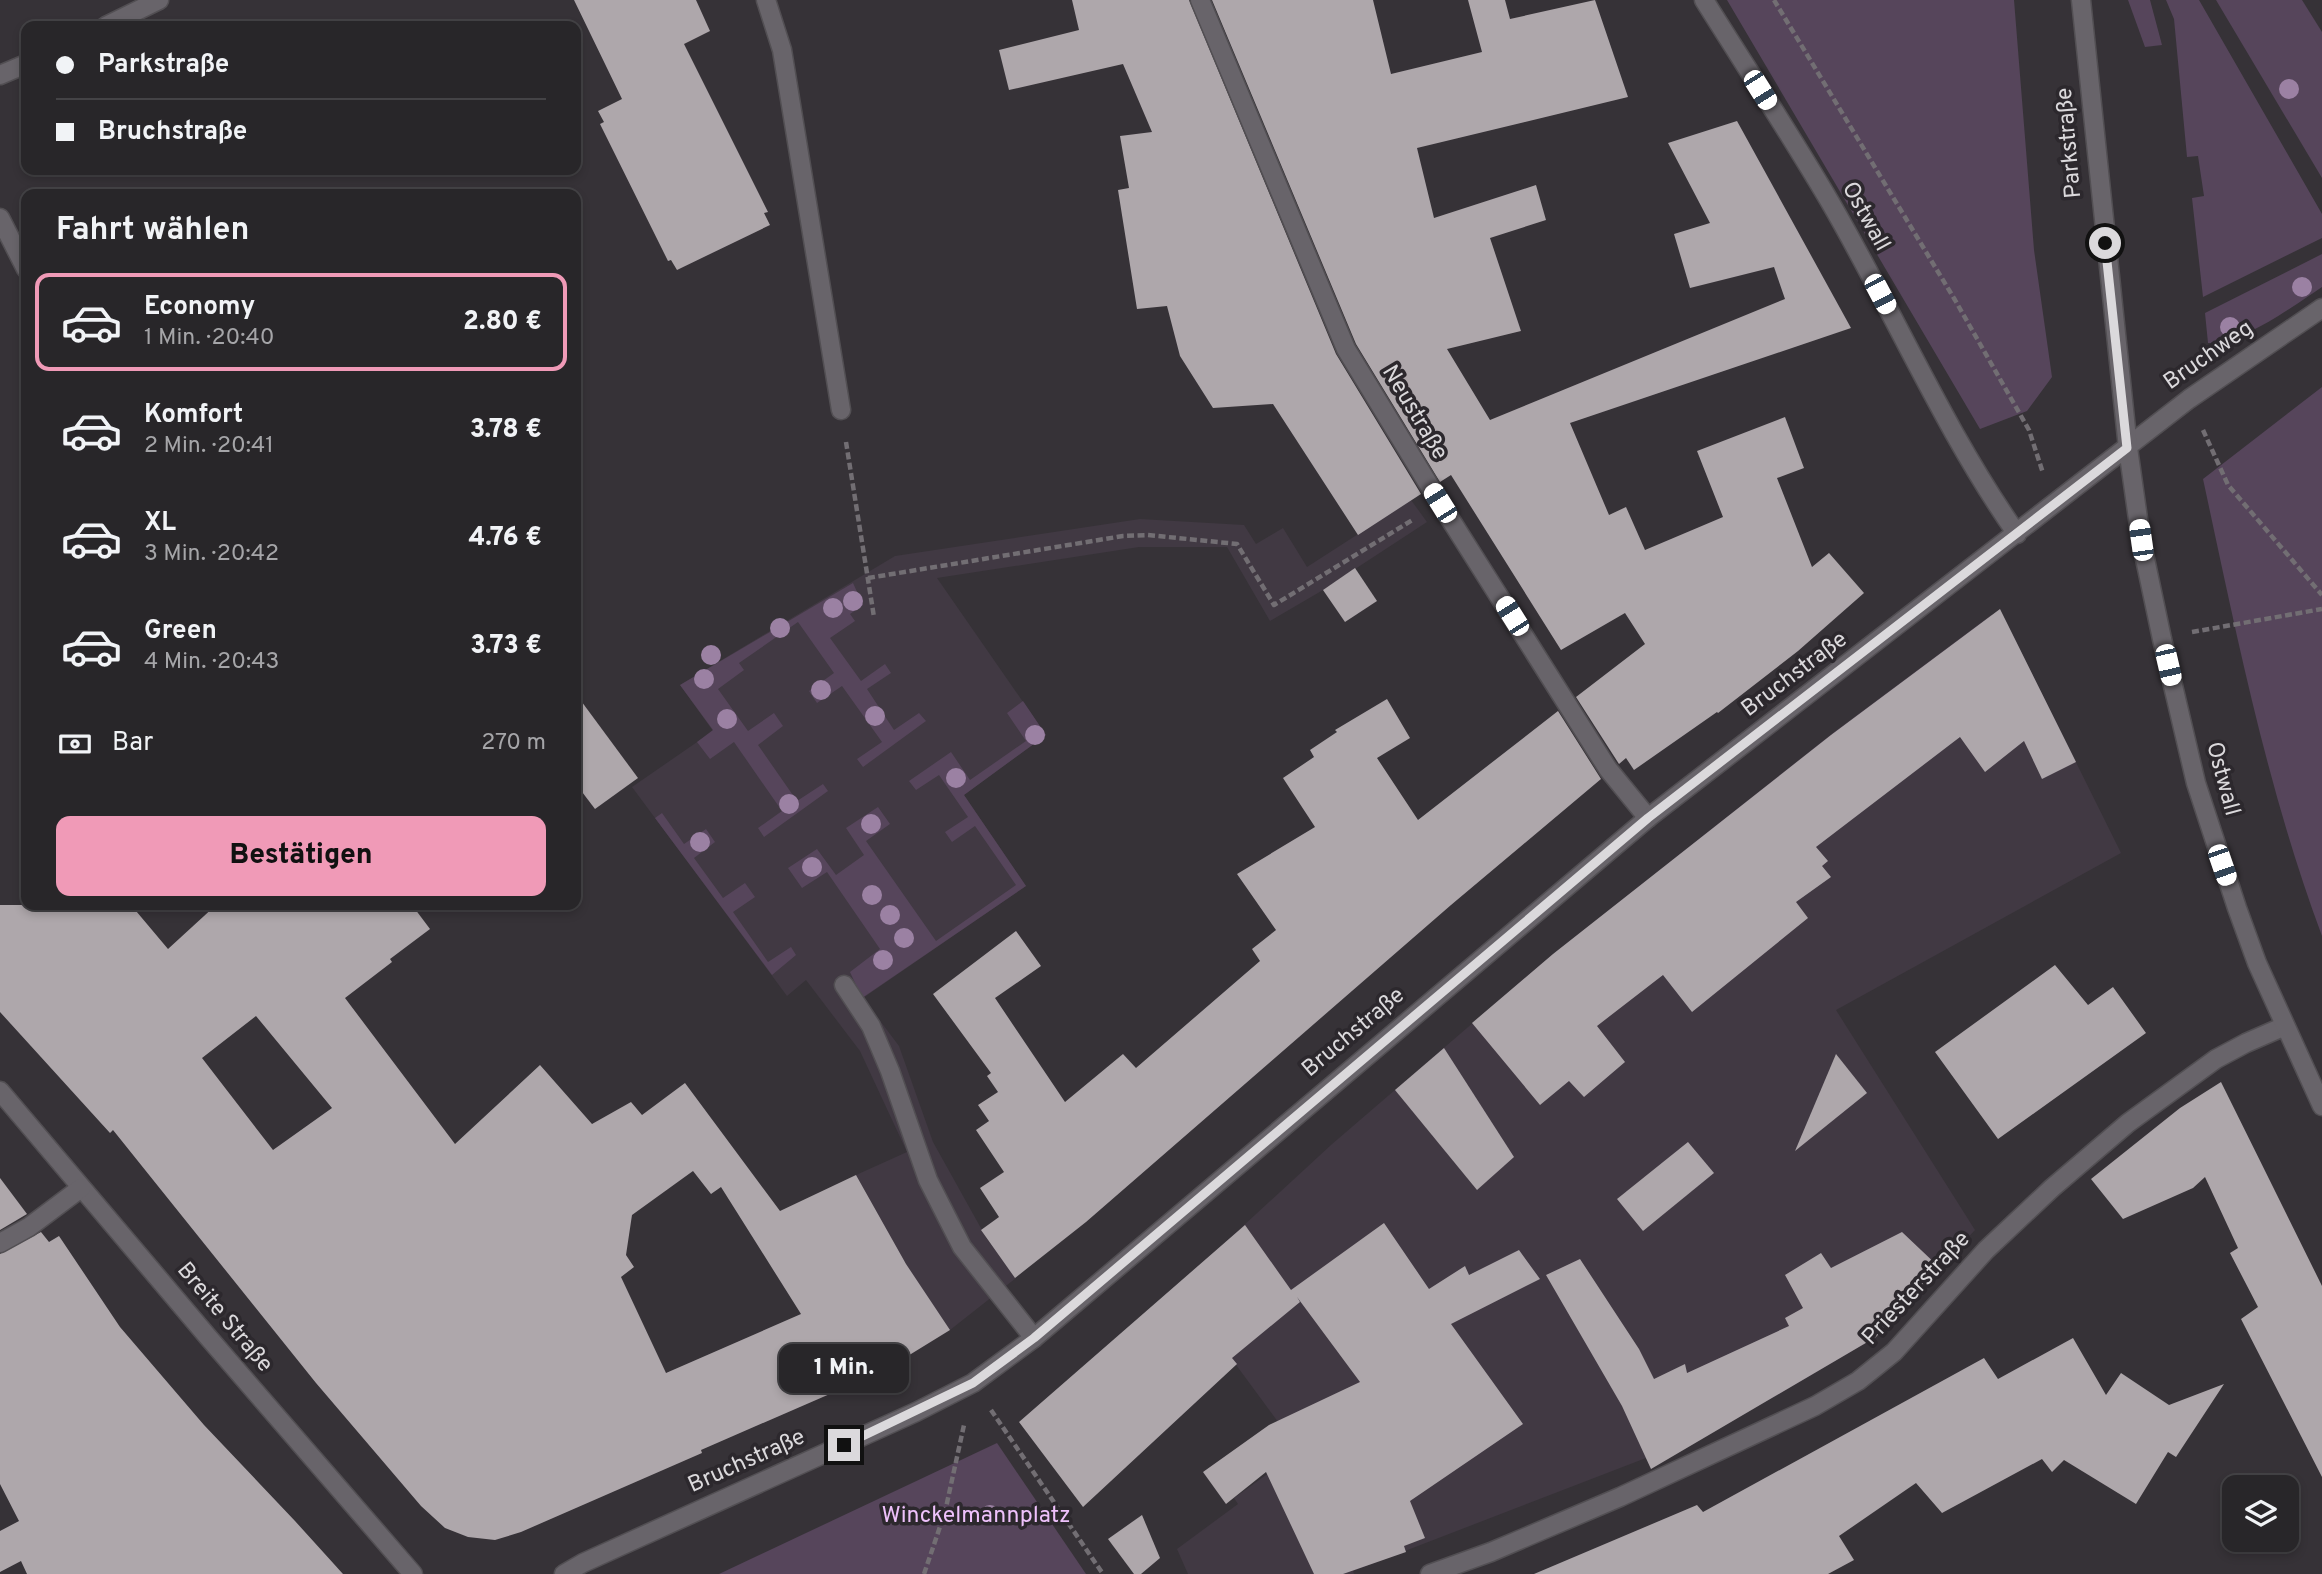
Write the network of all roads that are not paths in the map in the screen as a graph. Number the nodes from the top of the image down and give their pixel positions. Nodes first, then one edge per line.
1 (159, 0) edge
2 (766, 0) edge
3 (1200, 0) edge
4 (1704, 0) edge
5 (2081, 0) edge
6 (116, 21) edge
7 (21, 66) edge
8 (0, 75) edge
9 (0, 218) edge
10 (21, 259) edge
11 (2322, 309) edge
12 (841, 410) road end
13 (2127, 448) junction
14 (2017, 534) junction
15 (1648, 818) junction
16 (844, 985) dead end
17 (2285, 1026) junction
18 (0, 1091) edge
19 (2322, 1106) edge
20 (81, 1188) junction
21 (0, 1243) edge
22 (1034, 1338) junction
23 (413, 1574) edge
24 (564, 1574) edge
25 (1430, 1574) edge

1 - 6 street
2 - 12 street
3 - 15 street, Neustraße
4 - 14 street, Ostwall
5 - 13 street, Parkstraße
7 - 8 street
9 - 10 street
11 - 13 street, Bruchweg
13 - 14 street, Bruchstraße
13 - 17 street, Ostwall
14 - 15 street, Bruchstraße
15 - 22 street, Bruchstraße
16 - 22 street
17 - 19 street, Ostwall
17 - 25 street, Priesterstraße
18 - 20 street, Breite Straße
20 - 21 street
20 - 23 street, Breite Straße
22 - 24 street, Bruchstraße

